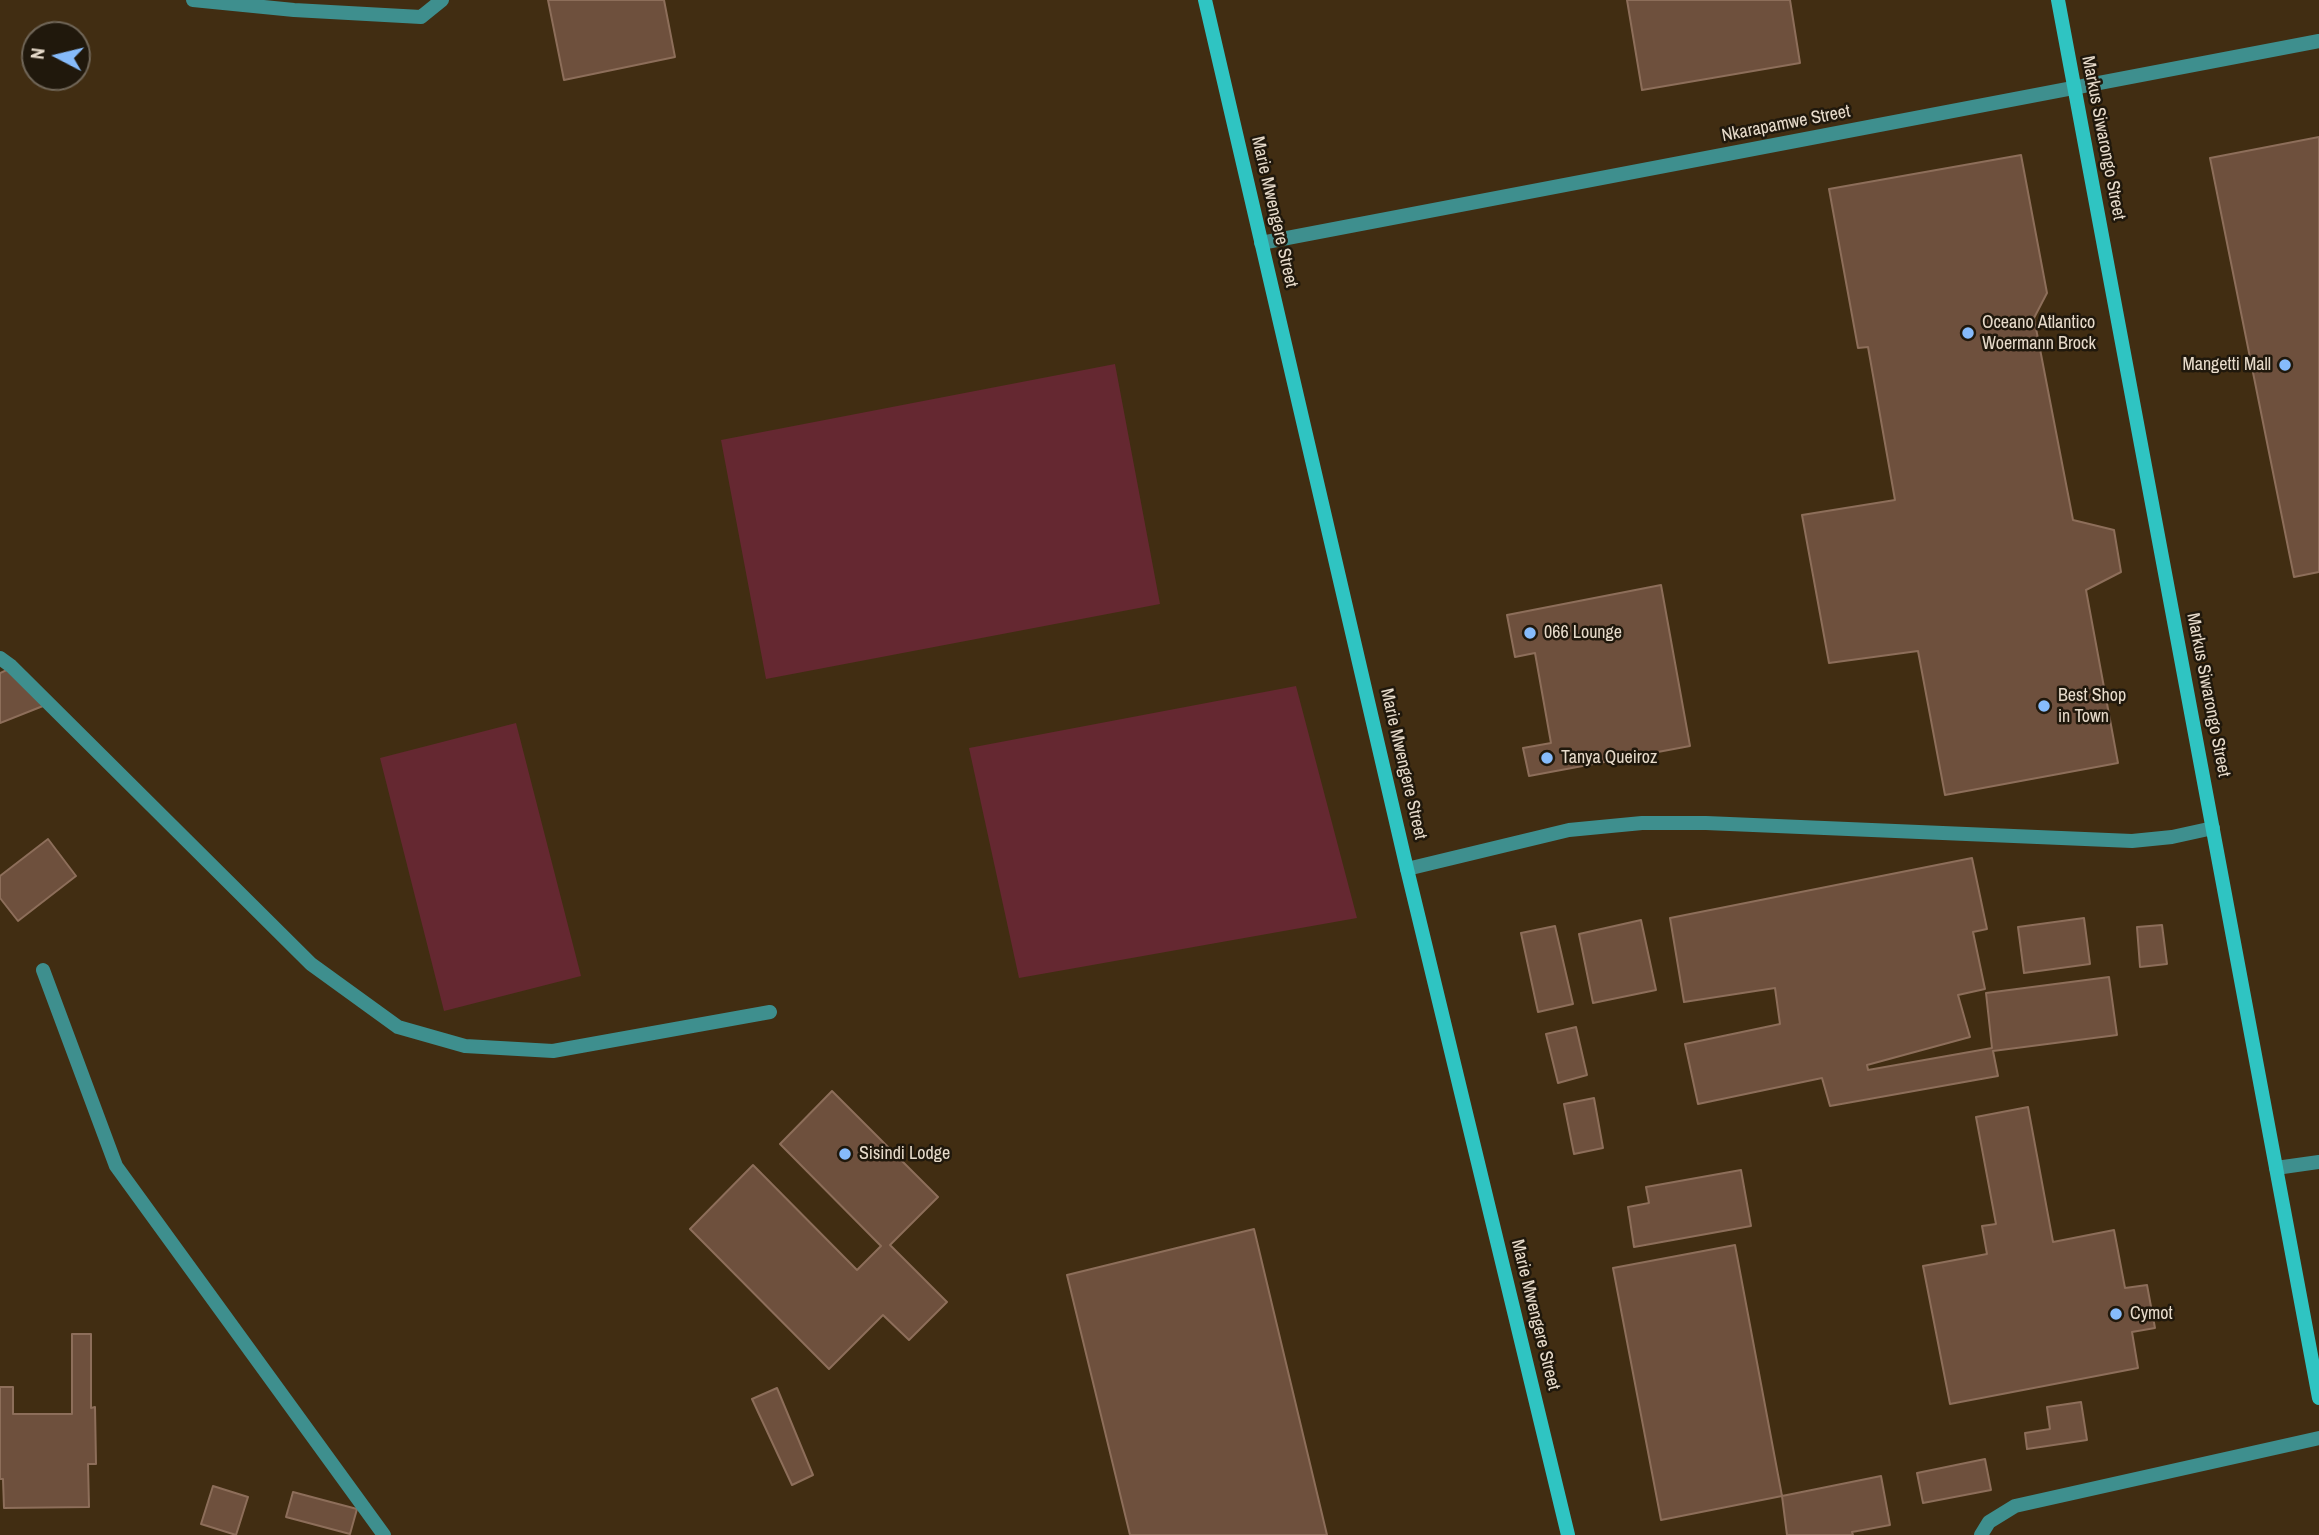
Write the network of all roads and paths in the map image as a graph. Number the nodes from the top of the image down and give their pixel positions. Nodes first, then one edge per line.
1 (193, 0) edge
2 (442, 0) edge
3 (1205, 0) edge
4 (2057, 0) edge
5 (2319, 41) edge
6 (2075, 89) junction
7 (1261, 243) junction
8 (0, 658) edge
9 (2213, 828) junction
10 (1407, 869) junction
11 (43, 970) dead end
12 (770, 1012) dead end
13 (2319, 1162) edge
14 (2276, 1168) junction
15 (2319, 1398) edge
16 (2319, 1438) edge
17 (384, 1535) edge
18 (1568, 1535) edge
19 (1981, 1535) edge

1 - 2 street
3 - 7 main road, Marie Mwengere Street
4 - 6 main road, Markus Siwarongo Street
5 - 6 street, Nkarapamwe Street
6 - 7 street, Nkarapamwe Street
6 - 9 main road, Markus Siwarongo Street
7 - 10 main road, Marie Mwengere Street
8 - 12 street
9 - 10 street
9 - 14 main road, Markus Siwarongo Street
10 - 18 main road, Marie Mwengere Street
11 - 17 street
13 - 14 street
14 - 15 main road, Markus Siwarongo Street
16 - 19 street

